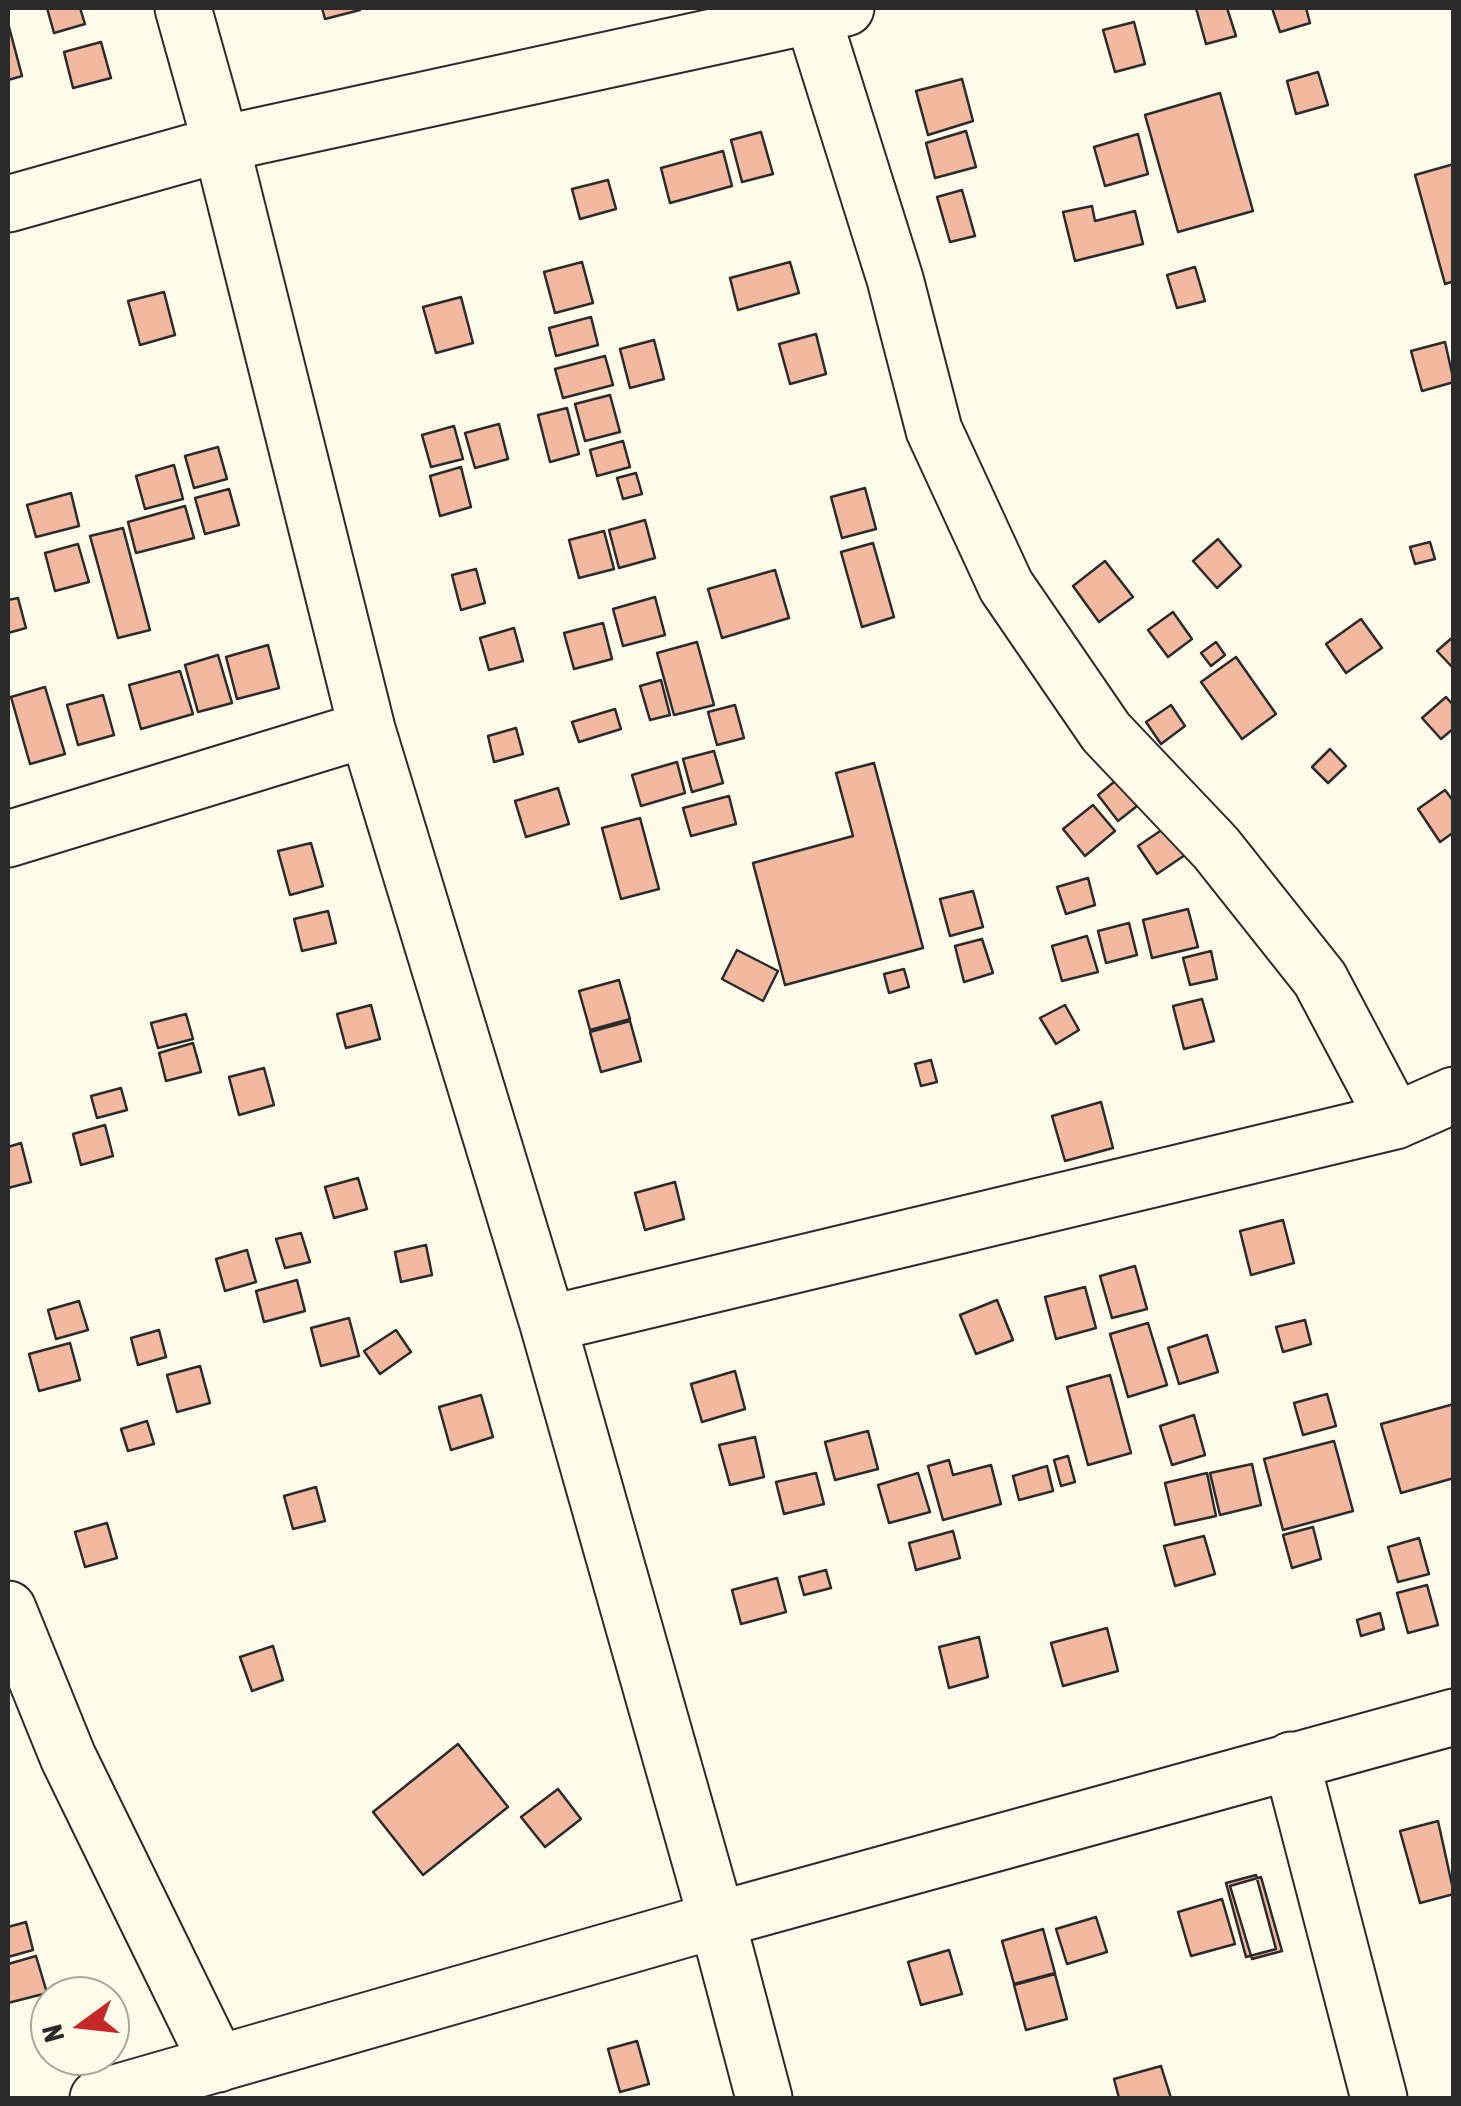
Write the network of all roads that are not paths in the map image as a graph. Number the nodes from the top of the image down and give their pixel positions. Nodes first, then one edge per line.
1 (183, 8) edge
2 (823, 10) edge
3 (221, 144) junction
4 (8, 204) edge
5 (367, 729) junction
6 (8, 839) edge
7 (1454, 1095) edge
8 (1395, 1122) junction
9 (548, 1324) junction
10 (8, 1610) edge
11 (1454, 1717) edge
12 (1292, 1760) junction
13 (717, 1920) junction
14 (218, 2064) junction
15 (98, 2098) edge
16 (764, 2098) edge
17 (1379, 2098) edge

1 - 3 street
2 - 3 street
2 - 8 street
3 - 4 street
3 - 5 street
5 - 6 street
5 - 9 street
7 - 8 street
8 - 9 street
9 - 13 street
10 - 14 street
11 - 12 street
12 - 13 street
12 - 17 street
13 - 14 street
13 - 16 street
14 - 15 street

